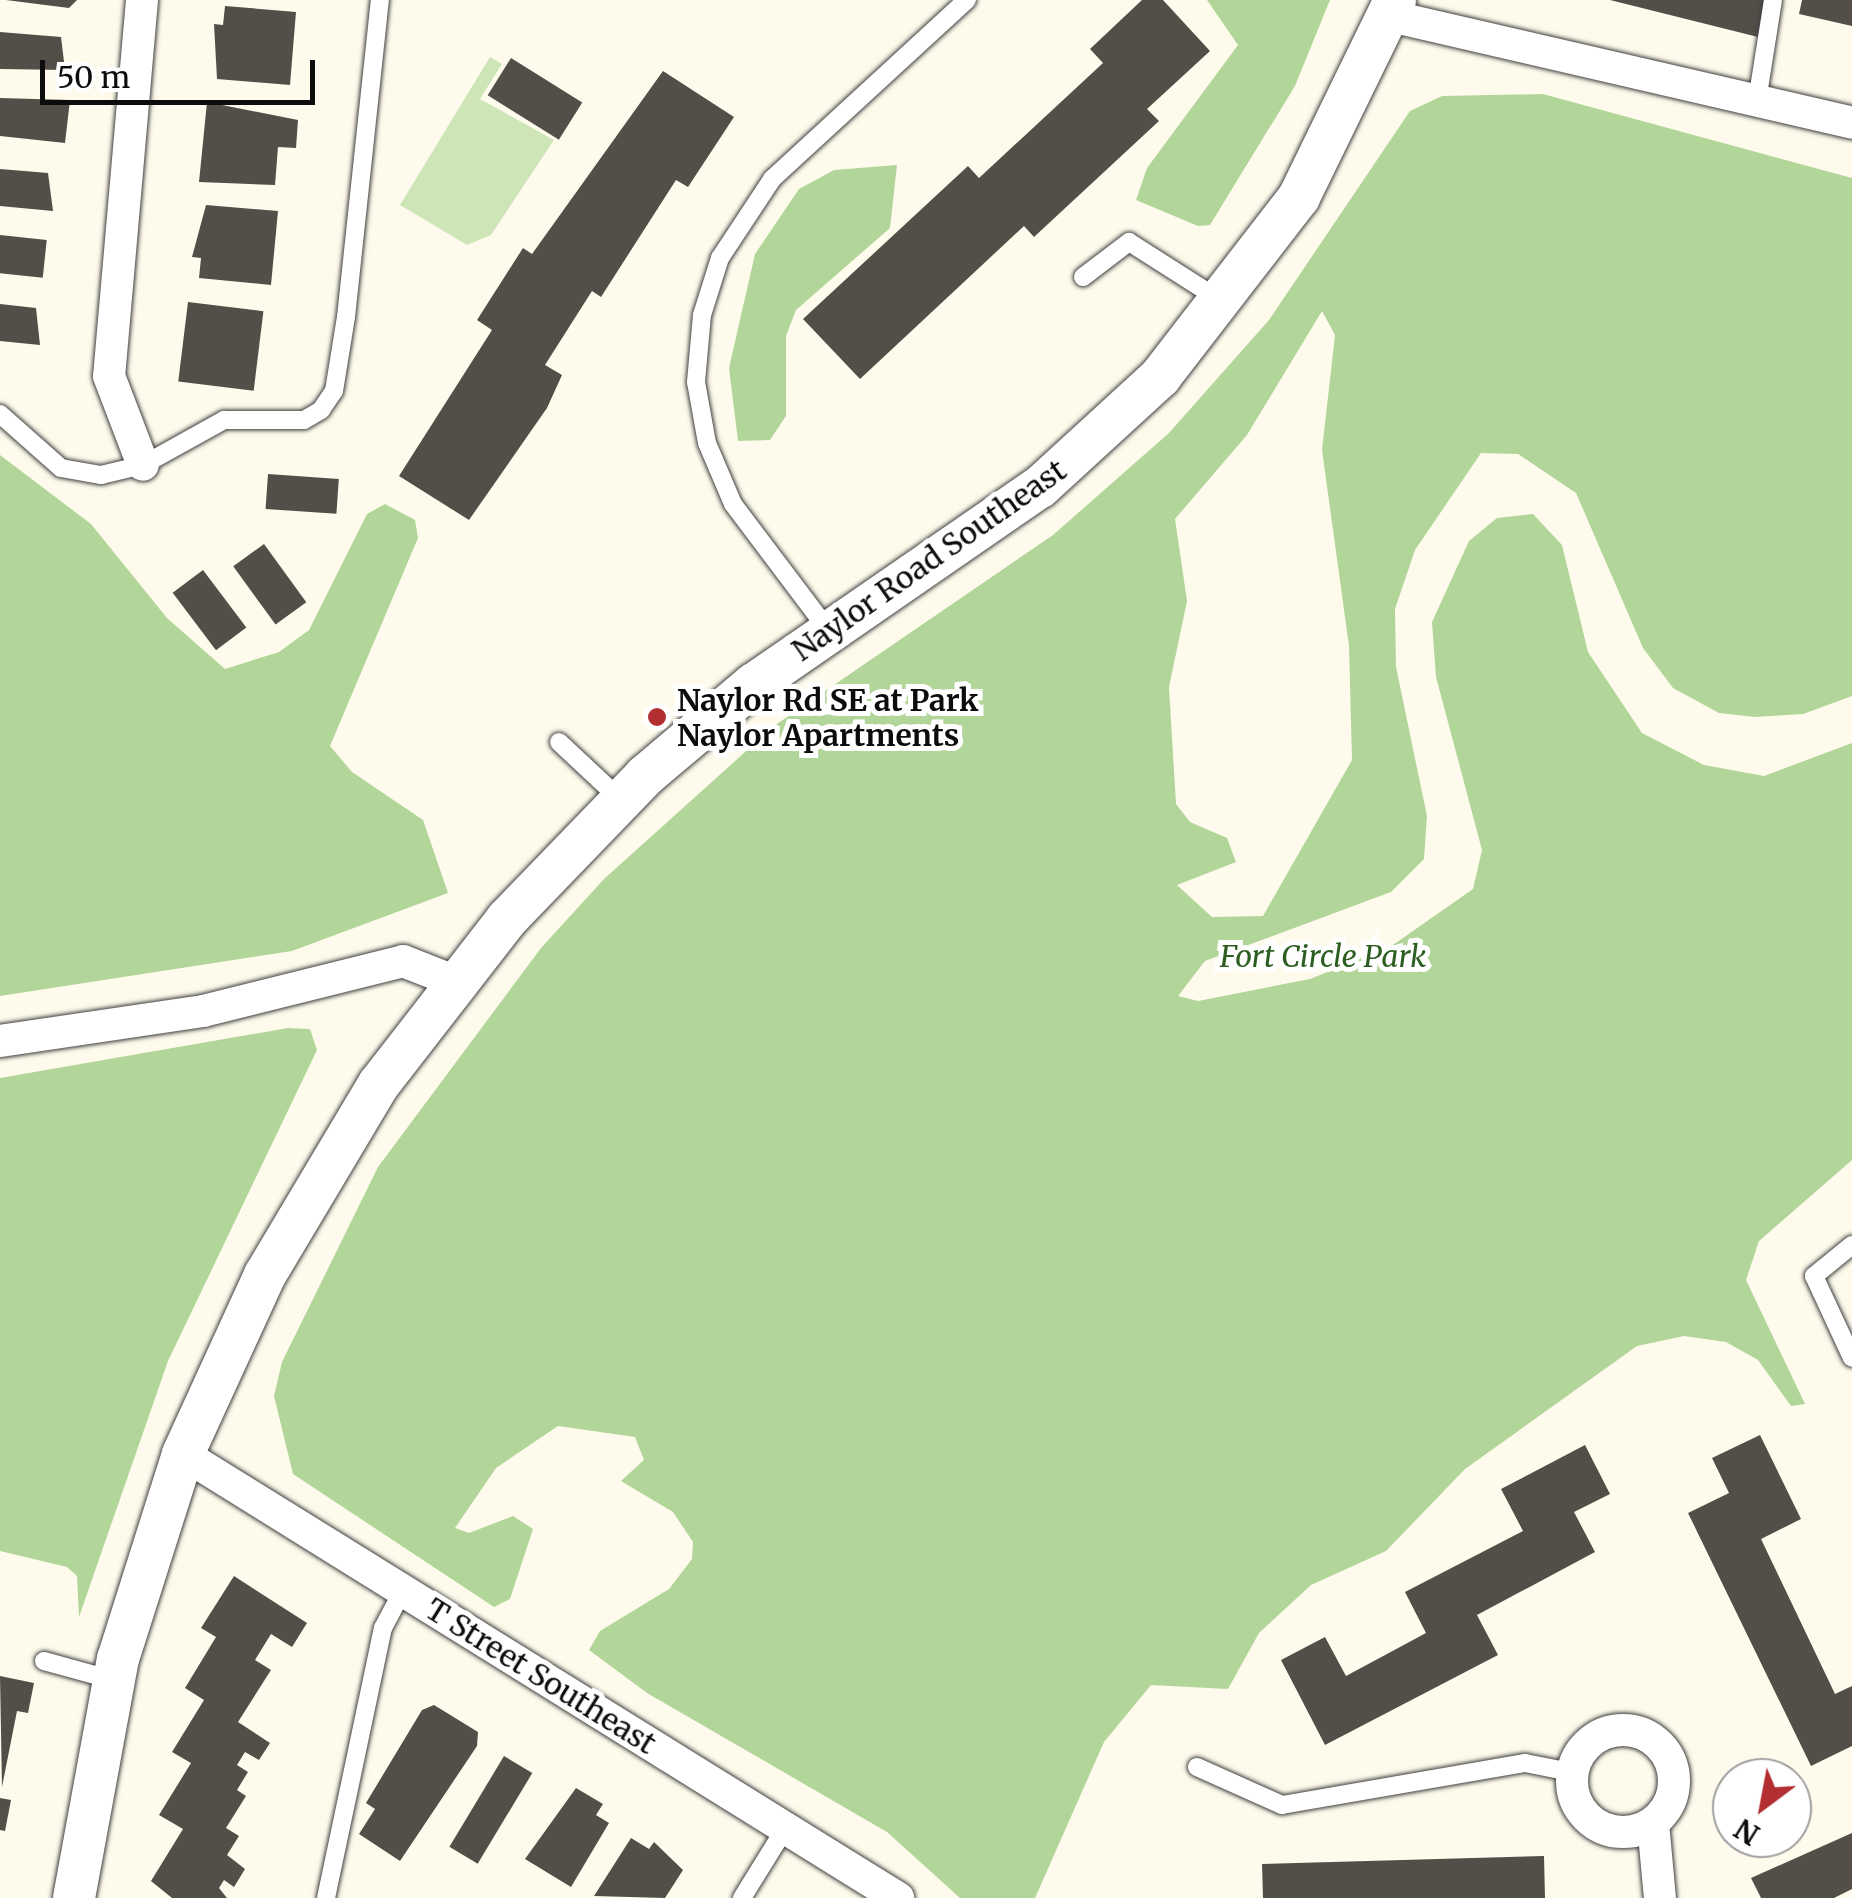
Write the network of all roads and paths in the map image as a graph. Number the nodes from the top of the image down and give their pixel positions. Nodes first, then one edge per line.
1 (142, 0) edge
2 (380, 0) edge
3 (968, 0) edge
4 (1773, 0) edge
5 (1392, 8) edge
6 (1757, 101) junction
7 (1852, 123) edge
8 (1083, 277) dead end
9 (1224, 303) junction
10 (0, 414) edge
11 (143, 466) junction
12 (828, 630) junction
13 (559, 742) dead end
14 (620, 800) junction
15 (454, 981) junction
16 (0, 1041) edge
17 (1852, 1245) edge
18 (1852, 1358) edge
19 (184, 1454) junction
20 (404, 1590) junction
21 (44, 1661) dead end
22 (114, 1680) junction
23 (1198, 1767) dead end
24 (1571, 1772) junction
25 (1653, 1824) junction
26 (786, 1827) junction
27 (329, 1896) edge
28 (74, 1898) edge
29 (742, 1898) edge
30 (898, 1898) edge
31 (1660, 1898) edge

1 - 11 street
2 - 11 lane
3 - 12 lane
4 - 6 lane
5 - 6 street
5 - 9 street, Naylor Road Southeast
6 - 7 street
8 - 9 lane
9 - 12 street, Naylor Road Southeast
10 - 11 lane
12 - 14 street, Naylor Road Southeast
13 - 14 lane
14 - 15 street, Naylor Road Southeast
15 - 16 street
15 - 19 street, Naylor Road Southeast
17 - 18 lane
19 - 20 street, T Street Southeast
19 - 22 street, Naylor Road Southeast
20 - 26 street, T Street Southeast
20 - 27 lane
21 - 22 lane
22 - 28 street, Naylor Road Southeast
23 - 24 lane
24 - 25 street
24 - 25 street
25 - 31 street
26 - 29 lane
26 - 30 street, T Street Southeast

